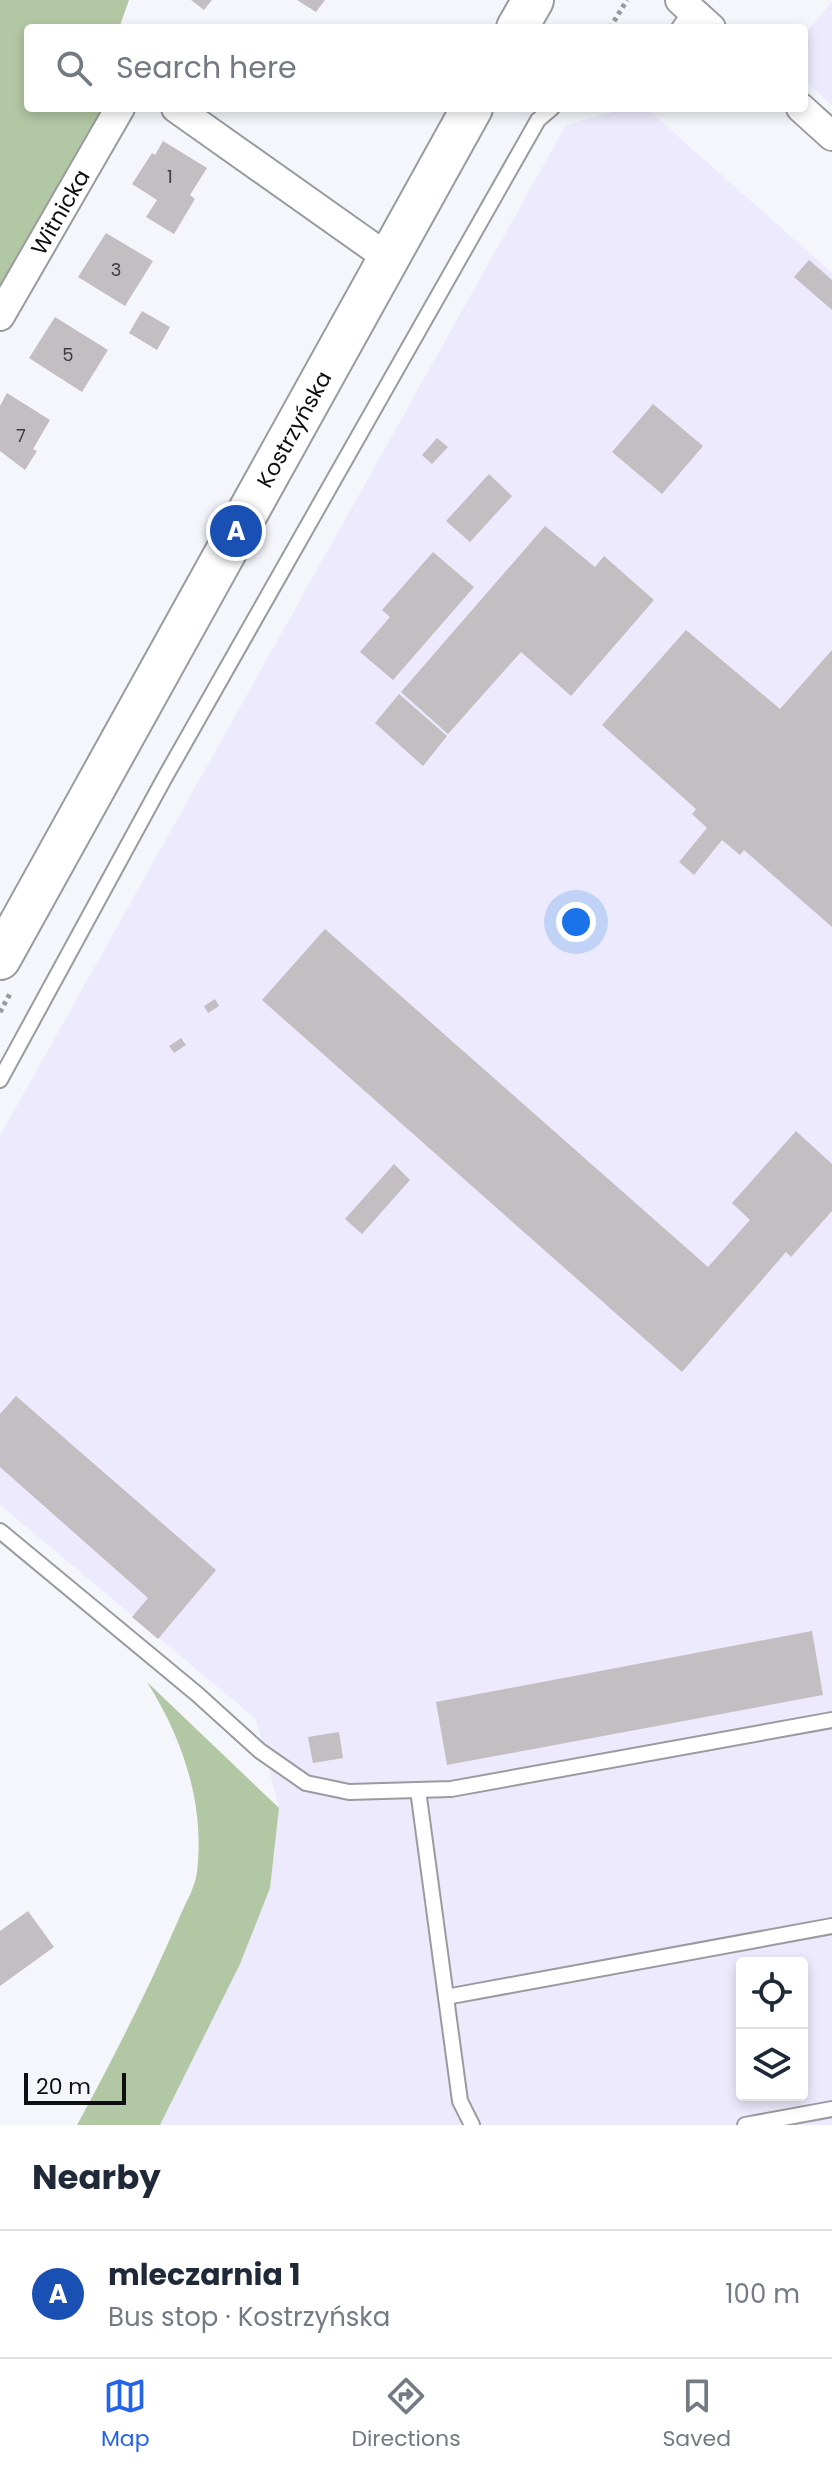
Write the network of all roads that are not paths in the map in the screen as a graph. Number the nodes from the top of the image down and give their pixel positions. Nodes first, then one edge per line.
1 (533, 0) edge
2 (519, 24) edge
3 (118, 112) edge
4 (182, 112) edge
5 (470, 112) edge
6 (547, 112) edge
7 (805, 112) edge
8 (832, 136) edge
9 (388, 258) junction
10 (0, 316) edge
11 (12, 911) edge
12 (0, 959) edge
13 (0, 1080) edge
14 (0, 1531) edge
15 (832, 1720) edge
16 (418, 1790) junction
17 (832, 1926) edge
18 (446, 1997) junction
19 (832, 2109) edge
20 (472, 2125) edge
21 (745, 2125) edge

1 - 2 main road
3 - 10 street, Witnicka
4 - 9 street
5 - 9 main road, Kostrzyńska
6 - 13 lane
7 - 8 street
9 - 11 main road, Kostrzyńska
11 - 12 main road, Kostrzyńska
14 - 16 lane
15 - 16 lane
16 - 18 lane
17 - 18 lane
18 - 20 lane
19 - 21 lane

